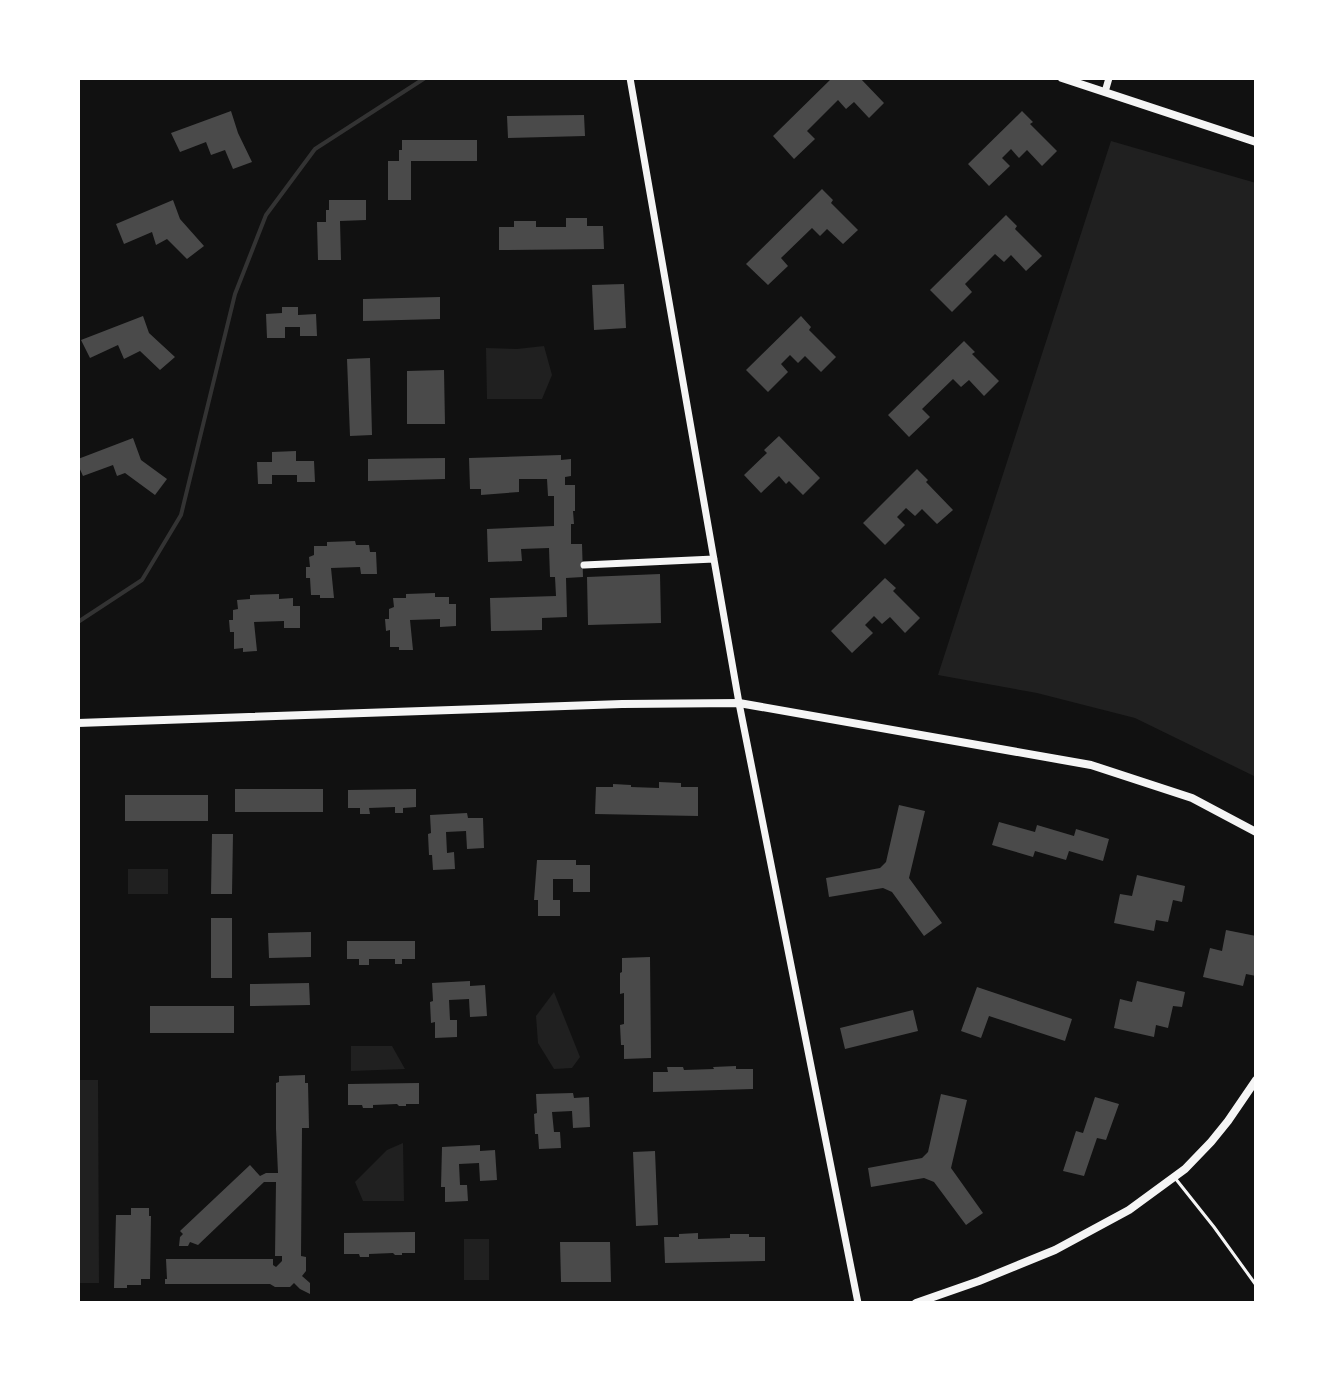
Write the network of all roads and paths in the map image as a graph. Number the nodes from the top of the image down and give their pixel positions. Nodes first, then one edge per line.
1 (630, 78) edge
2 (1062, 78) edge
3 (1109, 78) edge
4 (1105, 92) junction
5 (1256, 142) edge
6 (714, 559) junction
7 (584, 565) dead end
8 (739, 703) junction
9 (78, 723) edge
10 (1256, 832) edge
11 (1256, 1080) edge
12 (1175, 1178) junction
13 (1256, 1285) edge
14 (858, 1303) edge
15 (916, 1303) edge

1 - 6 street
2 - 4 street
3 - 4 street
4 - 5 street
6 - 7 street
6 - 8 street
8 - 9 street
8 - 10 street
8 - 14 street
11 - 12 street
12 - 13 lane
12 - 15 street

